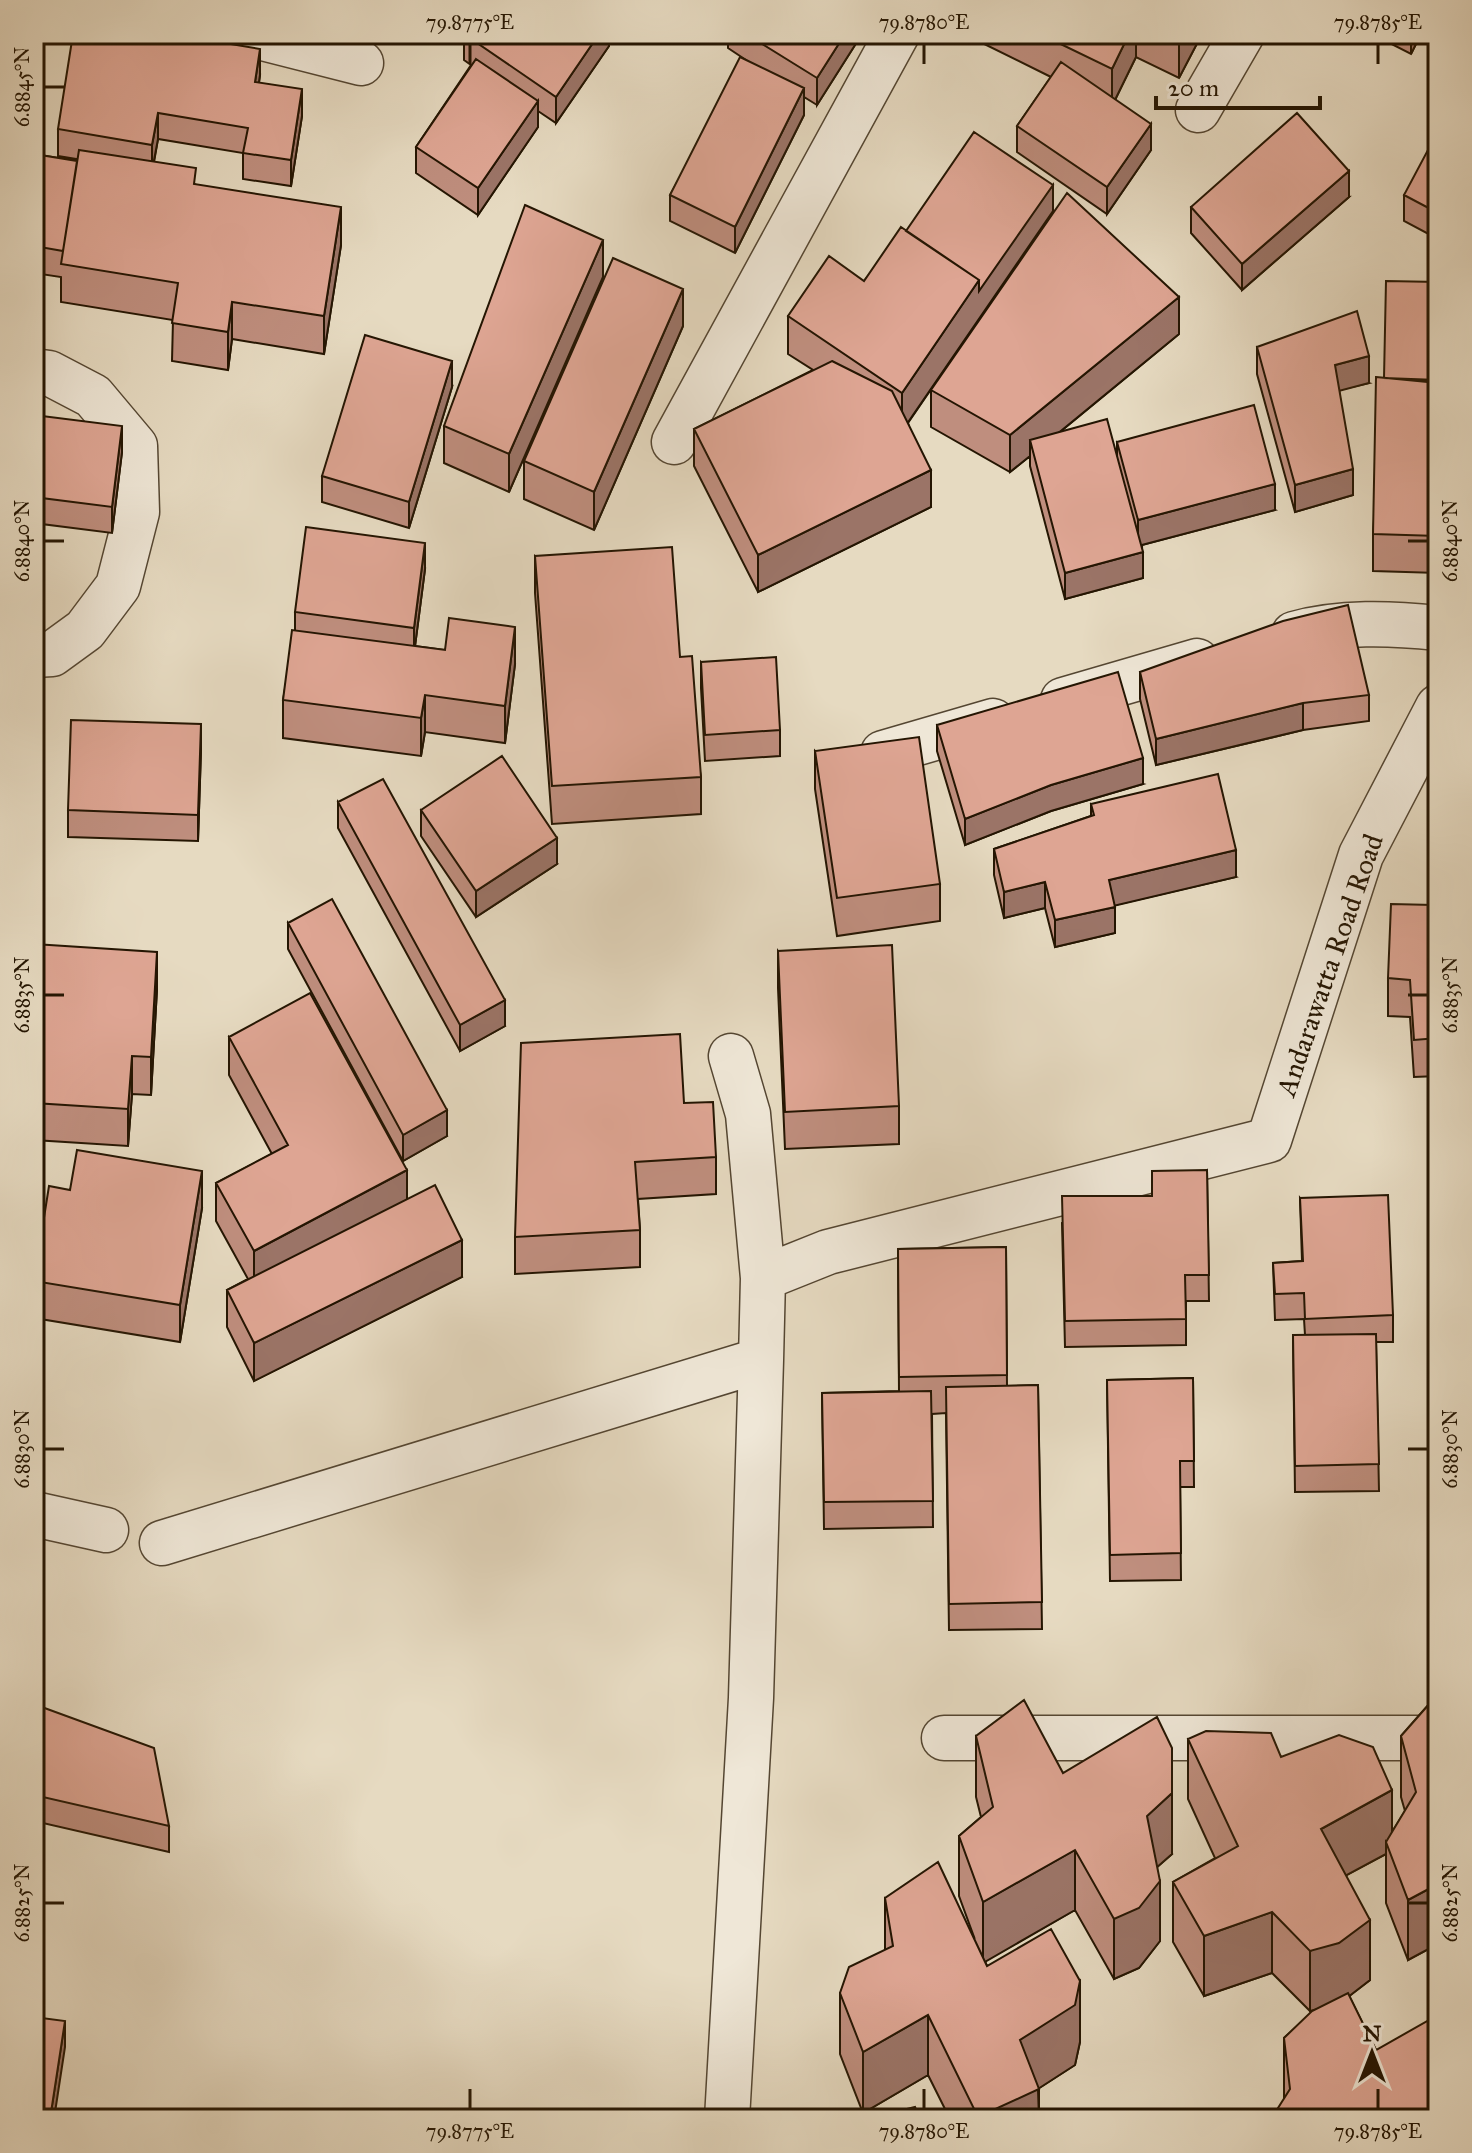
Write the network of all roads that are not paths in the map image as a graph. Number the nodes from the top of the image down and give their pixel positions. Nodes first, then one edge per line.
1 (247, 34) edge
2 (897, 34) edge
3 (1242, 34) edge
4 (361, 63) dead end
5 (1198, 110) dead end
6 (34, 371) edge
7 (674, 442) dead end
8 (1438, 628) edge
9 (34, 655) edge
10 (1438, 707) edge
11 (883, 753) edge
12 (731, 1056) dead end
13 (763, 1278) junction
14 (761, 1360) junction
15 (34, 1514) edge
16 (106, 1530) dead end
17 (162, 1543) dead end
18 (944, 1738) dead end
19 (1438, 1738) edge
20 (727, 2119) edge

1 - 4 street
2 - 7 street
3 - 5 street
6 - 9 street
8 - 11 street
10 - 13 street, Andarawatta Road Road
12 - 13 street
13 - 14 street
14 - 17 street
14 - 20 street
15 - 16 street
18 - 19 street

